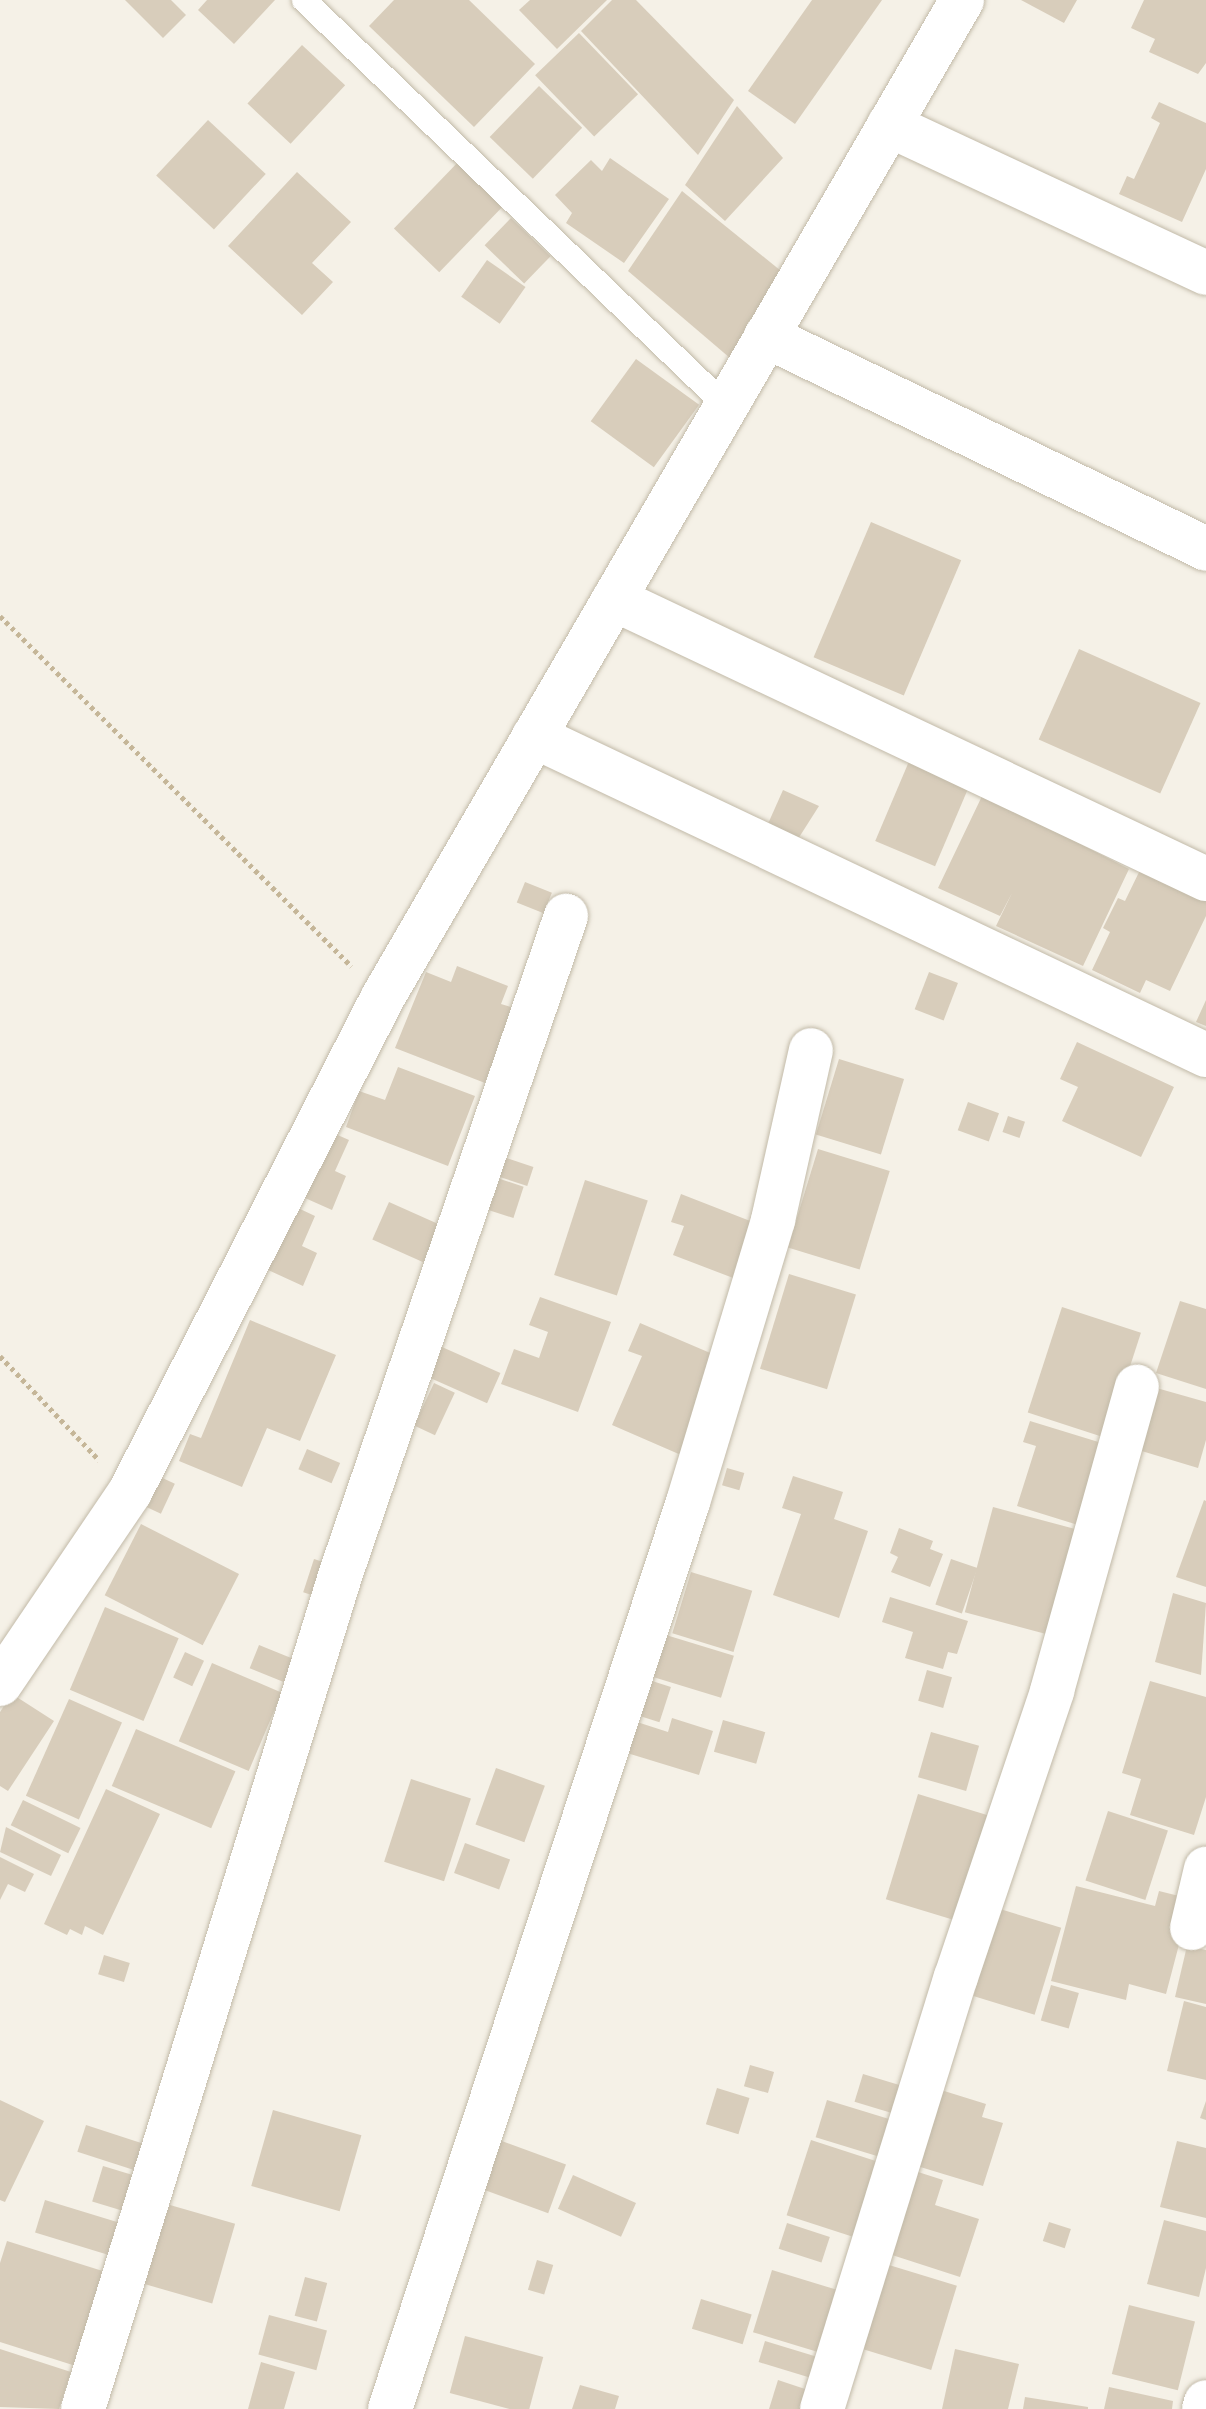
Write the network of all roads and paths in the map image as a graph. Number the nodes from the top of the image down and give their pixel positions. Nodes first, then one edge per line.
1 (304, 0) edge
2 (954, 4) edge
3 (889, 125) junction
4 (1206, 273) edge
5 (766, 336) junction
6 (726, 406) junction
7 (1206, 549) edge
8 (614, 599) junction
9 (0, 616) edge
10 (534, 736) junction
11 (1206, 879) edge
12 (566, 916) dead end
13 (383, 997) junction
14 (811, 1050) dead end
15 (1206, 1055) edge
16 (0, 1356) edge
17 (1137, 1387) dead end
18 (130, 1492) junction
19 (0, 1684) edge
20 (1206, 1869) edge
21 (1192, 1928) dead end
22 (1206, 2402) edge
23 (83, 2409) edge
24 (390, 2409) edge
25 (822, 2409) edge
26 (1204, 2409) edge

1 - 6 lane
2 - 3 street
3 - 4 street
3 - 5 street
5 - 6 street
5 - 7 street
6 - 8 street
8 - 10 street
8 - 11 street
9 - 13 path
10 - 13 street
10 - 15 street
12 - 23 street
13 - 18 street
14 - 24 street
16 - 18 path
17 - 25 street
18 - 19 street
20 - 21 street
22 - 26 street

